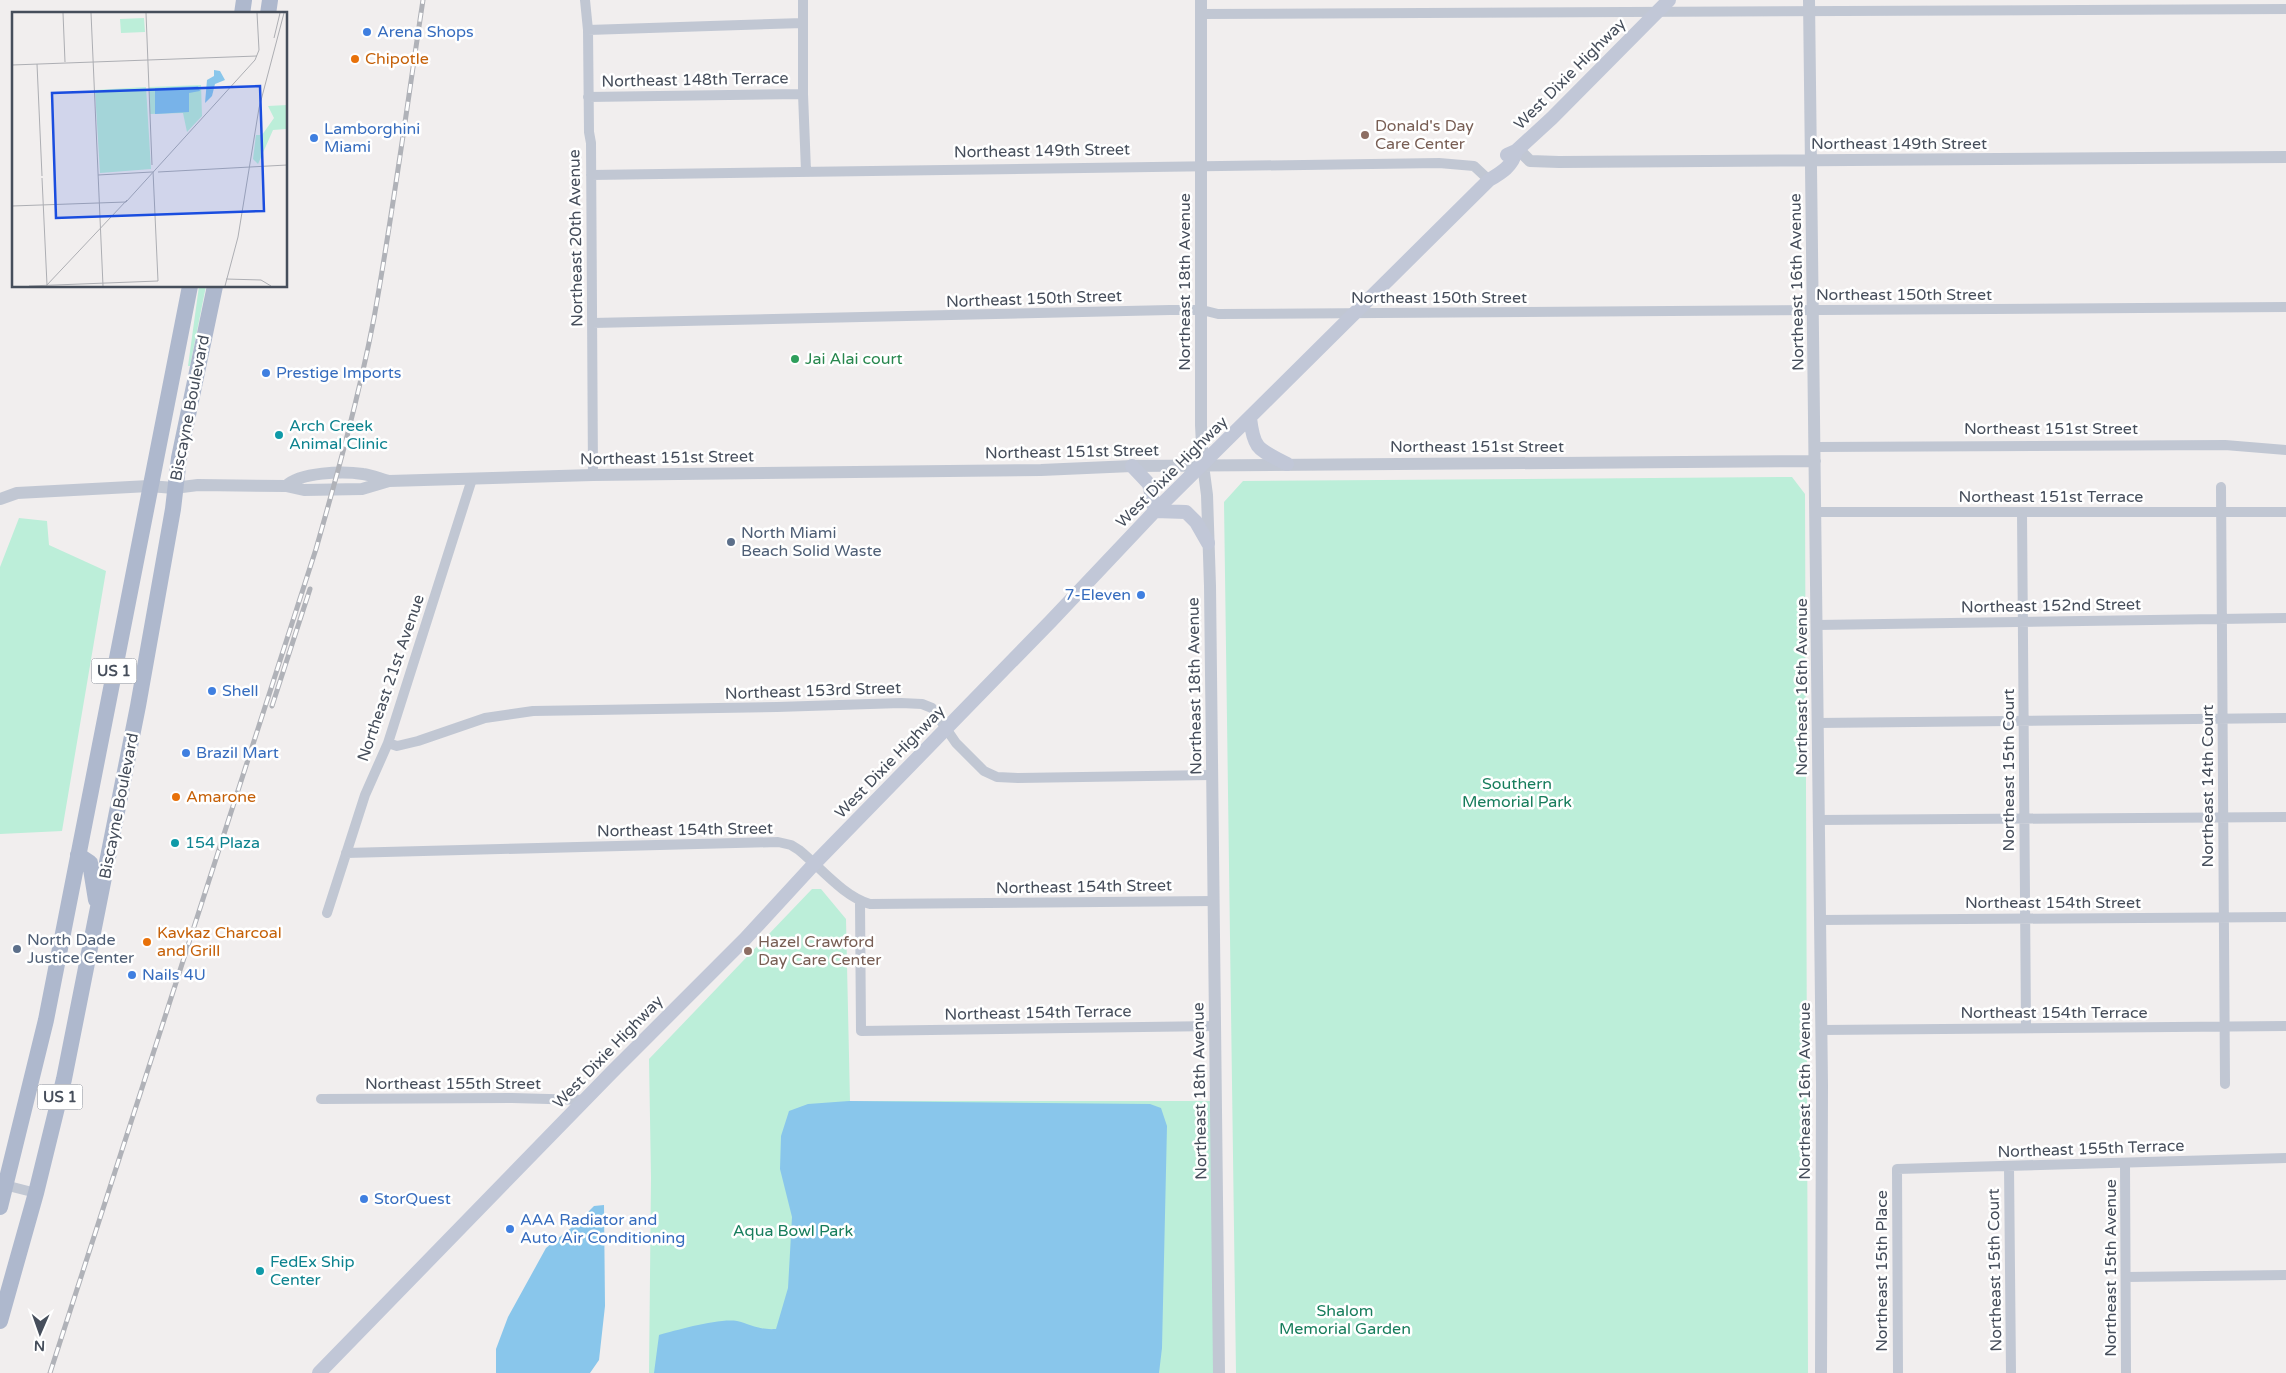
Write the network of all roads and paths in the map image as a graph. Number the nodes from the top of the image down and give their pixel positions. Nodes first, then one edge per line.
1 (585, 0) edge
2 (803, 0) edge
3 (1200, 0) edge
4 (1669, 0) edge
5 (1809, 6) edge
6 (2286, 9) edge
7 (1200, 14) junction
8 (1656, 14) junction
9 (803, 23) junction
10 (588, 30) junction
11 (803, 94) junction
12 (588, 97) junction
13 (1517, 150) junction
14 (2286, 157) edge
15 (1812, 161) junction
16 (1201, 165) junction
17 (806, 171) junction
18 (591, 175) junction
19 (1489, 180) junction
20 (190, 288) edge
21 (215, 288) edge
22 (2286, 307) edge
23 (1202, 310) junction
24 (1812, 310) junction
25 (1355, 314) junction
26 (592, 322) junction
27 (1250, 418) junction
28 (1816, 447) junction
29 (2286, 450) edge
30 (1816, 461) junction
31 (1287, 464) junction
32 (1202, 465) junction
33 (1132, 466) junction
34 (593, 475) junction
35 (472, 479) junction
36 (149, 486) junction
37 (2221, 487) dead end
38 (0, 488) edge
39 (174, 488) junction
40 (17, 493) junction
41 (0, 499) edge
42 (1155, 511) junction
43 (1817, 512) junction
44 (2022, 512) junction
45 (2286, 512) edge
46 (2221, 513) junction
47 (1208, 543) junction
48 (2222, 618) junction
49 (2286, 618) edge
50 (2023, 623) junction
51 (1818, 625) junction
52 (2222, 718) junction
53 (2286, 718) edge
54 (2024, 721) junction
55 (1817, 723) junction
56 (947, 728) junction
57 (388, 743) junction
58 (1212, 775) junction
59 (2223, 816) junction
60 (2286, 817) edge
61 (2024, 819) junction
62 (1819, 820) junction
63 (346, 853) junction
64 (78, 855) junction
65 (815, 863) junction
66 (1214, 901) junction
67 (860, 902) junction
68 (327, 913) dead end
69 (98, 914) junction
70 (2286, 917) edge
71 (2025, 918) junction
72 (2224, 918) junction
73 (1820, 920) junction
74 (1216, 1026) junction
75 (2286, 1026) edge
76 (2225, 1027) junction
77 (2026, 1028) junction
78 (1822, 1030) junction
79 (2225, 1084) dead end
80 (321, 1099) dead end
81 (585, 1100) junction
82 (2286, 1158) edge
83 (2125, 1163) junction
84 (2009, 1166) junction
85 (1897, 1169) joint
86 (3, 1185) edge
87 (36, 1193) junction
88 (0, 1207) edge
89 (2286, 1275) edge
90 (2126, 1277) junction
91 (0, 1321) edge
92 (319, 1373) edge
93 (1219, 1373) edge
94 (1821, 1373) edge
95 (1898, 1373) edge
96 (2011, 1373) edge
97 (2126, 1373) edge

1 - 10 street, Northeast 20th Avenue
2 - 9 street
3 - 7 street, Northeast 18th Avenue
4 - 8 main road, West Dixie Highway
5 - 6 street
5 - 8 street
5 - 15 street, Northeast 16th Avenue
7 - 8 street
7 - 16 street, Northeast 18th Avenue
8 - 13 main road, West Dixie Highway
9 - 10 street
9 - 11 street
10 - 12 street, Northeast 20th Avenue
11 - 12 street, Northeast 148th Terrace
11 - 17 street
12 - 18 street, Northeast 20th Avenue
13 - 15 street, Northeast 149th Street
13 - 19 main road, West Dixie Highway
14 - 15 street, Northeast 149th Street
15 - 24 street, Northeast 16th Avenue
16 - 17 street, Northeast 149th Street
16 - 19 street, Northeast 149th Street
16 - 23 street, Northeast 18th Avenue
17 - 18 street, Northeast 149th Street
18 - 26 street, Northeast 20th Avenue
19 - 25 main road, West Dixie Highway
20 - 36 main road, Biscayne Boulevard / US 1
21 - 39 main road, Biscayne Boulevard / US 1
22 - 24 street, Northeast 150th Street
23 - 25 street, Northeast 150th Street
23 - 26 street, Northeast 150th Street
23 - 32 street, Northeast 18th Avenue
24 - 25 street, Northeast 150th Street
24 - 28 street, Northeast 16th Avenue
25 - 27 main road, West Dixie Highway
26 - 34 street, Northeast 20th Avenue
27 - 31 main road
27 - 32 main road, West Dixie Highway
28 - 29 street, Northeast 151st Street
28 - 30 street, Northeast 16th Avenue
30 - 31 street, Northeast 151st Street
30 - 43 street, Northeast 16th Avenue
31 - 32 street, Northeast 151st Street
32 - 33 street, Northeast 151st Street
32 - 42 main road, West Dixie Highway
32 - 47 street, Northeast 18th Avenue
33 - 34 street, Northeast 151st Street
33 - 42 main road
34 - 35 street, Northeast 151st Street
35 - 39 street, Northeast 151st Street
35 - 57 street, Northeast 21st Avenue
36 - 39 street, Northeast 151st Street
36 - 40 street, Northeast 151st Street
36 - 64 main road, Biscayne Boulevard / US 1
37 - 46 street, Northeast 14th Court
38 - 40 street, Northeast 151st Street
39 - 69 main road, Biscayne Boulevard / US 1
40 - 41 street, Northeast 151st Street
42 - 47 main road
42 - 56 main road, West Dixie Highway
43 - 44 street, Northeast 151st Terrace
43 - 51 street, Northeast 16th Avenue
44 - 46 street, Northeast 151st Terrace
44 - 50 street, Northeast 15th Court
45 - 46 street, Northeast 151st Terrace
46 - 48 street, Northeast 14th Court
47 - 58 street, Northeast 18th Avenue
48 - 49 street, Northeast 152nd Street
48 - 50 street, Northeast 152nd Street
48 - 52 street, Northeast 14th Court
50 - 51 street, Northeast 152nd Street
50 - 54 street, Northeast 15th Court
51 - 55 street, Northeast 16th Avenue
52 - 53 street
52 - 54 street
52 - 59 street, Northeast 14th Court
54 - 55 street
54 - 61 street, Northeast 15th Court
55 - 62 street, Northeast 16th Avenue
56 - 57 street, Northeast 153rd Street
56 - 58 street, Northeast 153rd Street
56 - 65 main road, West Dixie Highway
57 - 63 street, Northeast 21st Avenue
58 - 66 street, Northeast 18th Avenue
59 - 60 street
59 - 61 street
59 - 72 street, Northeast 14th Court
61 - 62 street
61 - 71 street, Northeast 15th Court
62 - 73 street, Northeast 16th Avenue
63 - 65 street, Northeast 154th Street
63 - 68 street, Northeast 21st Avenue
64 - 69 main road
64 - 86 main road, Biscayne Boulevard / US 1
65 - 67 street, Northeast 154th Street
65 - 81 main road, West Dixie Highway
66 - 67 street, Northeast 154th Street
66 - 74 street, Northeast 18th Avenue
67 - 74 street, Northeast 154th Terrace
69 - 87 main road, Biscayne Boulevard / US 1
70 - 72 street, Northeast 154th Street
71 - 72 street, Northeast 154th Street
71 - 73 street, Northeast 154th Street
71 - 77 street, Northeast 15th Court
72 - 76 street, Northeast 14th Court
73 - 78 street, Northeast 16th Avenue
74 - 93 street, Northeast 18th Avenue
75 - 76 street, Northeast 154th Terrace
76 - 77 street, Northeast 154th Terrace
76 - 79 street, Northeast 14th Court
77 - 78 street, Northeast 154th Terrace
78 - 94 street, Northeast 16th Avenue
80 - 81 street, Northeast 155th Street
81 - 92 main road, West Dixie Highway
82 - 83 street, Northeast 155th Terrace
83 - 84 street, Northeast 155th Terrace
83 - 90 street, Northeast 15th Avenue
84 - 85 street, Northeast 155th Terrace
84 - 96 street, Northeast 15th Court
85 - 95 street, Northeast 15th Place
86 - 87 street
86 - 88 main road, Biscayne Boulevard / US 1
87 - 91 main road, Biscayne Boulevard / US 1
89 - 90 street
90 - 97 street, Northeast 15th Avenue

